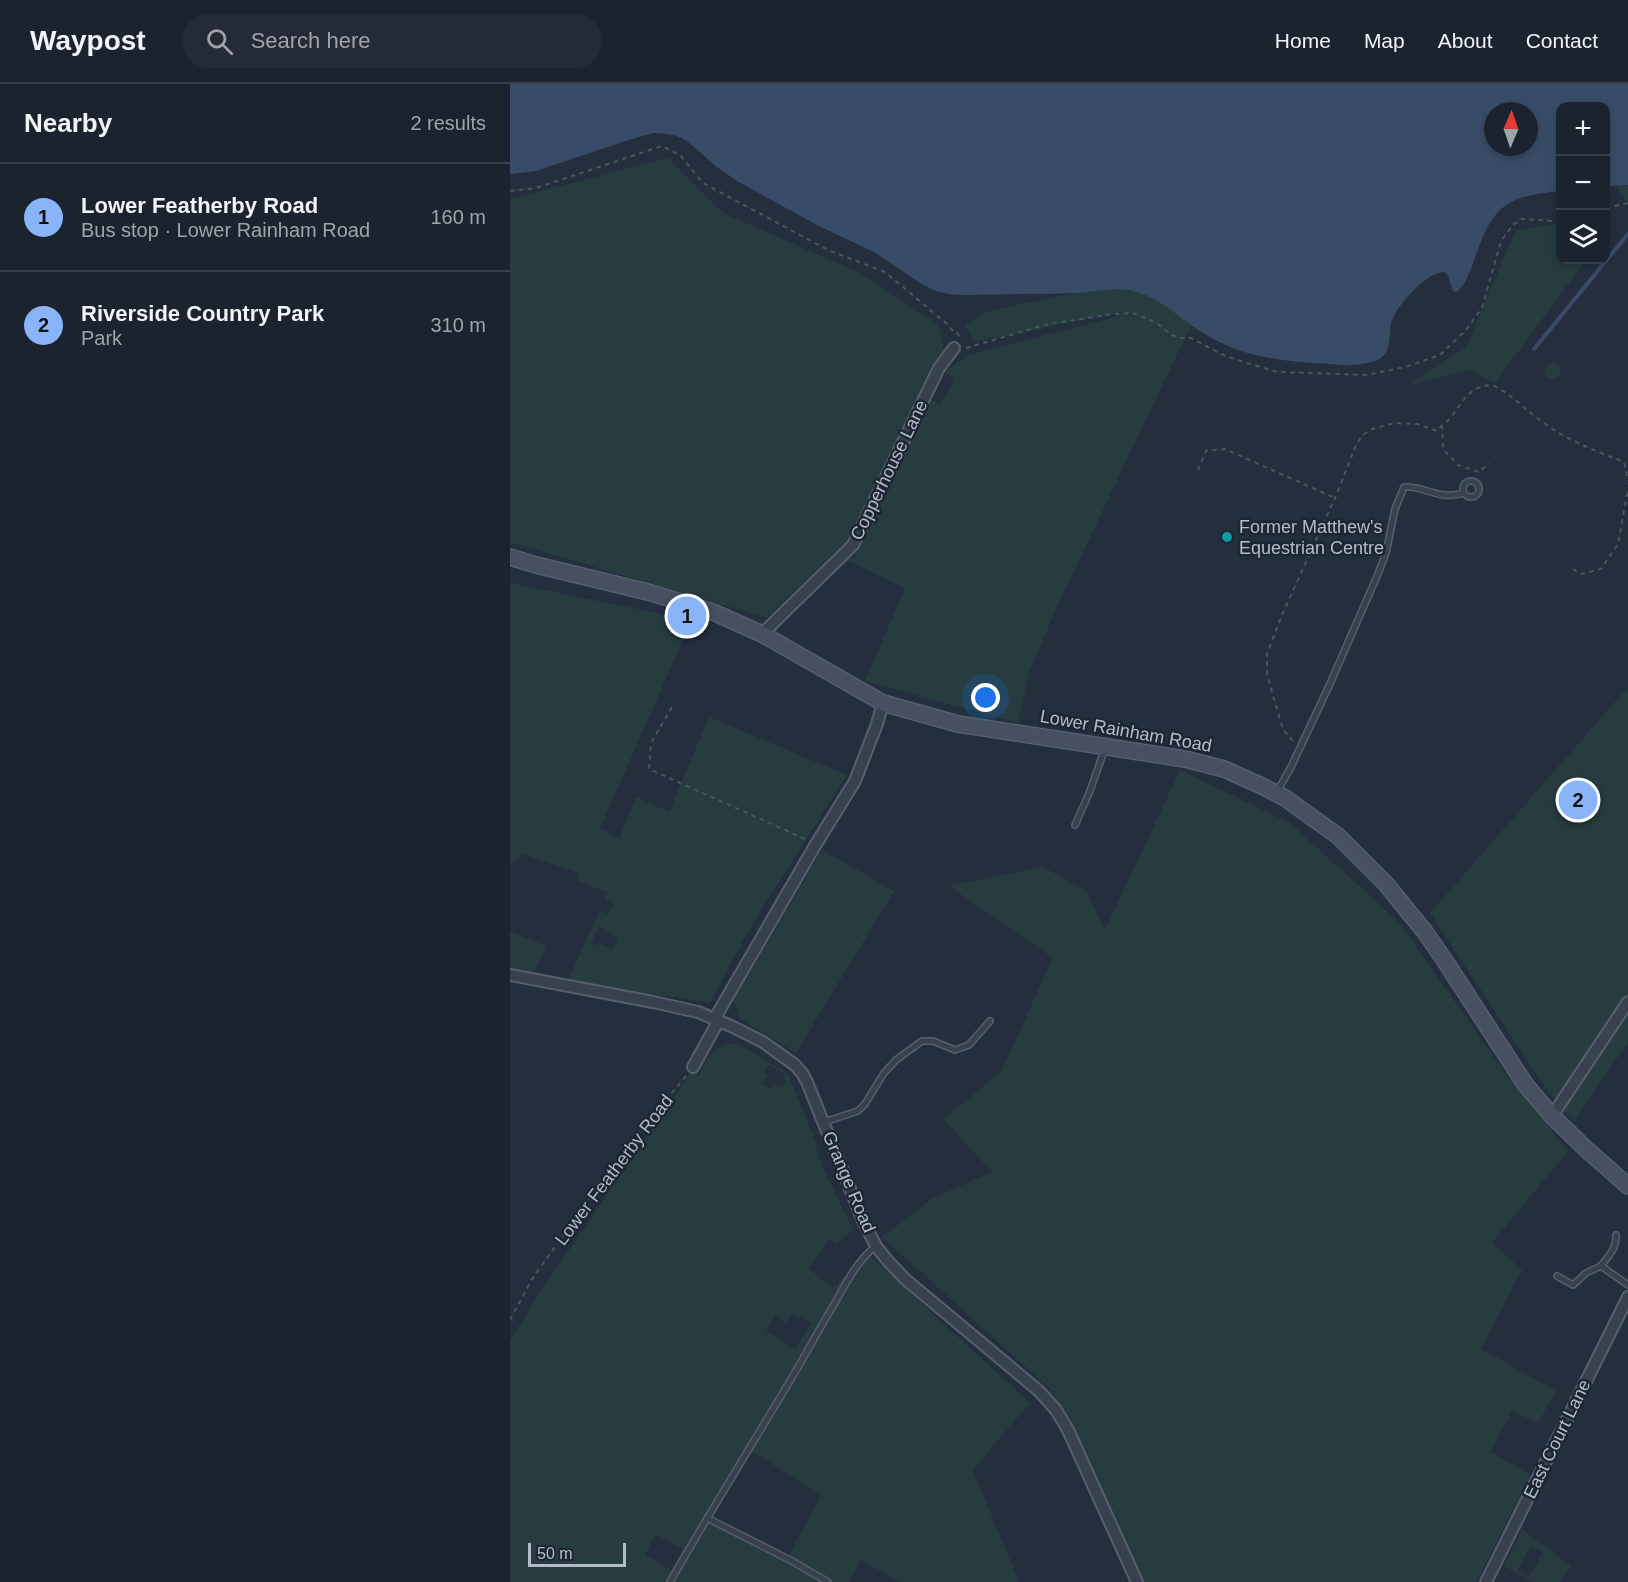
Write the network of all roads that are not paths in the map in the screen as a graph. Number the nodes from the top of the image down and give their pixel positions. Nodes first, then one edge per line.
1 (954, 348) road end
2 (1464, 493) dead end
3 (510, 557) edge
4 (510, 565) edge
5 (536, 565) junction
6 (762, 634) junction
7 (883, 704) junction
8 (1106, 746) junction
9 (1277, 794) junction
10 (1075, 825) dead end
11 (510, 975) edge
12 (1628, 1002) edge
13 (717, 1019) junction
14 (990, 1021) dead end
15 (693, 1067) road end
16 (1552, 1116) junction
17 (824, 1122) junction
18 (1628, 1186) edge
19 (1616, 1235) dead end
20 (876, 1246) junction
21 (1601, 1266) junction
22 (1557, 1276) dead end
23 (1628, 1285) edge
24 (1628, 1297) edge
25 (706, 1518) junction
26 (670, 1582) edge
27 (828, 1582) edge
28 (1137, 1582) edge
29 (1486, 1582) edge

1 - 6 street, Copperhouse Lane
2 - 9 lane
3 - 5 main road, Lower Rainham Road
4 - 5 main road, Lower Rainham Road
5 - 6 main road, Lower Rainham Road
6 - 7 main road, Lower Rainham Road
7 - 8 main road, Lower Rainham Road
7 - 13 street
8 - 9 main road, Lower Rainham Road
8 - 10 lane
9 - 16 main road, Lower Rainham Road
11 - 13 street, Grange Road
12 - 16 street
13 - 15 street
13 - 17 street, Grange Road
14 - 17 lane
16 - 18 main road, Lower Rainham Road
17 - 20 street, Grange Road
19 - 21 lane
20 - 25 lane
20 - 28 street, Grange Road
21 - 22 lane
21 - 23 lane
24 - 29 street, East Court Lane
25 - 26 lane
25 - 27 lane

